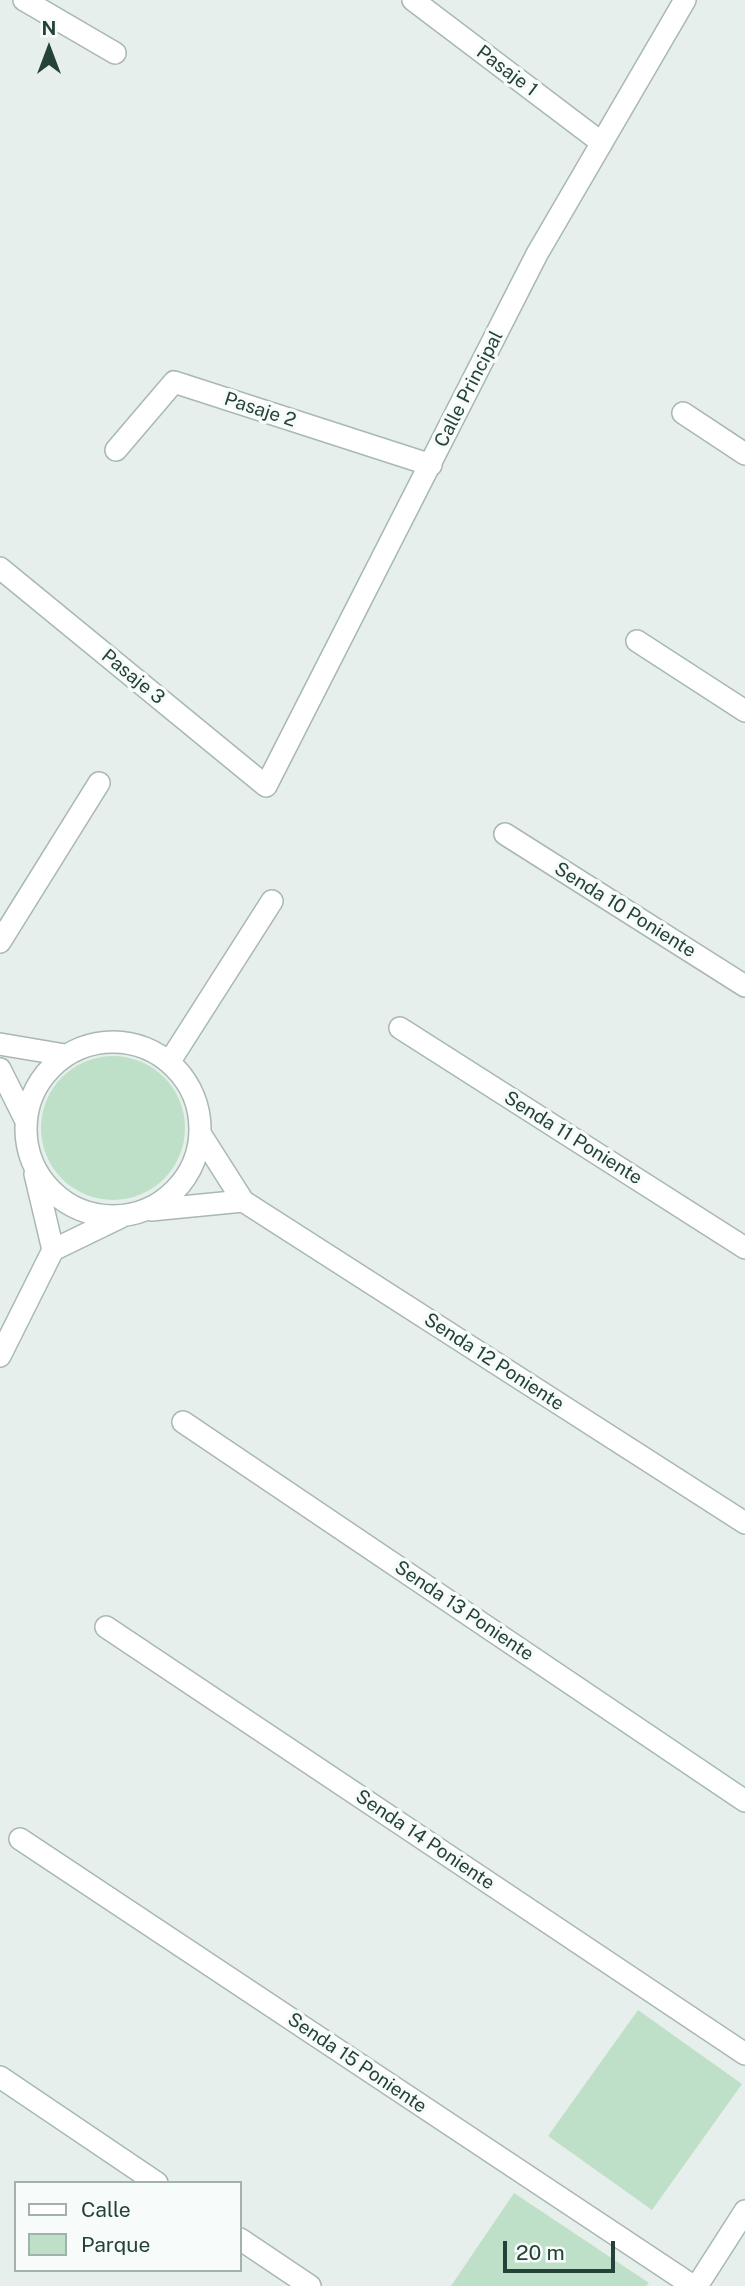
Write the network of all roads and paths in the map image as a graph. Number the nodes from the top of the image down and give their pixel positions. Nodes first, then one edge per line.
1 (24, 0) edge
2 (413, 0) edge
3 (685, 0) edge
4 (115, 53) dead end
5 (602, 143) junction
6 (683, 413) dead end
7 (116, 450) dead end
8 (745, 454) edge
9 (431, 466) junction
10 (0, 568) edge
11 (636, 641) dead end
12 (745, 711) edge
13 (99, 783) dead end
14 (266, 786) joint
15 (505, 834) dead end
16 (272, 901) dead end
17 (0, 942) edge
18 (745, 986) edge
19 (400, 1028) dead end
20 (0, 1044) edge
21 (65, 1055) junction
22 (170, 1061) junction
23 (0, 1069) edge
24 (26, 1121) junction
25 (201, 1135) junction
26 (31, 1159) junction
27 (243, 1201) junction
28 (144, 1211) junction
29 (122, 1216) junction
30 (745, 1248) edge
31 (53, 1250) junction
32 (0, 1356) edge
33 (183, 1422) dead end
34 (745, 1523) edge
35 (106, 1627) dead end
36 (745, 1801) edge
37 (20, 1839) dead end
38 (745, 2054) edge
39 (0, 2077) edge
40 (154, 2181) edge
41 (745, 2211) edge
42 (242, 2240) edge
43 (310, 2286) edge
44 (695, 2286) edge

1 - 4 street
2 - 5 street, Pasaje 1
3 - 5 street, Calle Principal
5 - 9 street, Calle Principal
6 - 8 street
7 - 9 street, Pasaje 2
9 - 14 street, Calle Principal
10 - 14 street, Pasaje 3
11 - 12 street
13 - 17 street
15 - 18 street, Senda 10 Poniente
16 - 22 street
19 - 30 street, Senda 11 Poniente
20 - 21 street
21 - 22 street
21 - 24 street
22 - 25 street
23 - 24 street
24 - 26 street
25 - 27 street, Senda 12 Poniente
25 - 28 street
26 - 29 street
26 - 31 street
27 - 28 street
27 - 34 street, Senda 12 Poniente
28 - 29 street
29 - 31 street
31 - 32 street
33 - 36 street, Senda 13 Poniente
35 - 38 street, Senda 14 Poniente
37 - 44 street, Senda 15 Poniente
39 - 40 street
41 - 44 street
42 - 43 street

